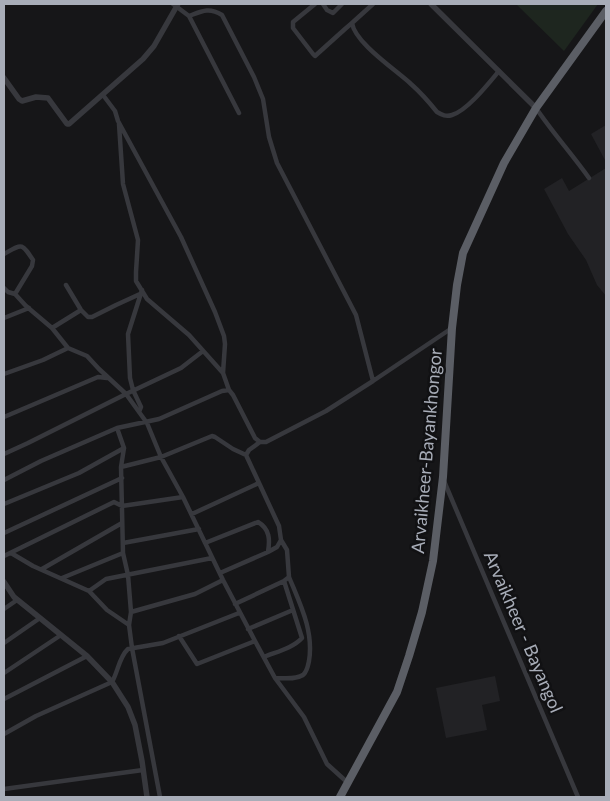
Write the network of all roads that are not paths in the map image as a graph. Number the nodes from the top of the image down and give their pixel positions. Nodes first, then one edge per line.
1 (315, 4) edge
2 (323, 4) edge
3 (342, 4) edge
4 (373, 4) edge
5 (431, 4) edge
6 (176, 5) edge
7 (606, 11) edge
8 (189, 16) junction
9 (352, 23) junction
10 (499, 71) junction
11 (4, 78) edge
12 (103, 95) junction
13 (536, 108) junction
14 (239, 113) dead end
15 (118, 121) junction
16 (589, 178) dead end
17 (4, 254) edge
18 (66, 285) dead end
19 (4, 288) edge
20 (141, 292) junction
21 (15, 294) junction
22 (29, 308) junction
23 (81, 310) junction
24 (4, 318) edge
25 (52, 328) junction
26 (452, 328) junction
27 (68, 348) junction
28 (203, 351) junction
29 (223, 373) junction
30 (4, 374) edge
31 (108, 378) junction
32 (373, 381) junction
33 (133, 390) junction
34 (229, 390) junction
35 (126, 394) junction
36 (139, 412) junction
37 (4, 417) edge
38 (147, 423) junction
39 (117, 428) junction
40 (260, 442) junction
41 (124, 448) junction
42 (4, 454) edge
43 (246, 454) junction
44 (161, 457) junction
45 (121, 468) junction
46 (443, 477) junction
47 (122, 478) junction
48 (4, 480) edge
49 (259, 484) junction
50 (183, 497) junction
51 (4, 504) edge
52 (122, 506) junction
53 (192, 514) junction
54 (122, 523) junction
55 (199, 529) junction
56 (4, 532) edge
57 (281, 540) junction
58 (123, 542) junction
59 (205, 543) junction
60 (11, 552) junction
61 (123, 552) junction
62 (268, 552) junction
63 (4, 556) edge
64 (212, 558) junction
65 (42, 570) junction
66 (220, 573) junction
67 (128, 575) junction
68 (289, 577) junction
69 (62, 578) junction
70 (223, 580) junction
71 (284, 581) junction
72 (4, 582) edge
73 (89, 591) junction
74 (17, 600) junction
75 (235, 604) junction
76 (4, 609) edge
77 (293, 610) junction
78 (131, 612) junction
79 (240, 613) junction
80 (40, 618) junction
81 (129, 625) junction
82 (248, 628) junction
83 (61, 635) junction
84 (179, 636) junction
85 (255, 641) junction
86 (4, 643) edge
87 (132, 648) junction
88 (87, 656) junction
89 (264, 657) junction
90 (4, 673) edge
91 (275, 678) junction
92 (112, 682) junction
93 (4, 699) edge
94 (4, 734) edge
95 (143, 770) junction
96 (348, 783) junction
97 (4, 789) edge
98 (147, 797) edge
99 (160, 797) edge
100 (340, 797) edge
101 (578, 797) edge

1 - 9 street
2 - 3 street
4 - 9 street
5 - 10 street
6 - 8 street
6 - 12 street
7 - 13 highway, Arvaikheer-Bayankhongor
8 - 14 street
8 - 32 street
9 - 10 street
10 - 13 street
11 - 12 street
12 - 15 street
13 - 16 street
13 - 26 highway, Arvaikheer-Bayankhongor
15 - 20 street
15 - 29 street
17 - 21 street
18 - 23 street
19 - 21 street
20 - 23 street
20 - 28 street
20 - 33 street
21 - 22 street
22 - 24 street
22 - 25 street
23 - 25 street
25 - 27 street
26 - 32 street
26 - 46 highway, Arvaikheer-Bayankhongor
27 - 30 street
27 - 31 street
28 - 29 street
28 - 33 street
29 - 34 street
31 - 35 street
31 - 37 street
32 - 40 street
33 - 35 street
33 - 36 street
34 - 38 street
34 - 40 street
35 - 36 street
35 - 42 street
36 - 38 street
38 - 39 street
38 - 44 street
39 - 41 street
39 - 48 street
40 - 43 street
41 - 45 street
41 - 51 street
43 - 44 street
43 - 49 street
44 - 45 street
44 - 50 street
45 - 47 street
46 - 96 highway, Arvaikheer-Bayankhongor
46 - 101 street, Arvaikheer - Bayangol
47 - 52 street
47 - 56 street
49 - 53 street
49 - 57 street
50 - 52 street
50 - 53 street
52 - 54 street
52 - 60 street
53 - 55 street
54 - 58 street
54 - 65 street
55 - 58 street
55 - 59 street
57 - 62 street
57 - 68 street
58 - 61 street
59 - 62 street
59 - 64 street
60 - 63 street
60 - 65 street
61 - 67 street
61 - 69 street
62 - 66 street
64 - 66 street
64 - 67 street
65 - 69 street
66 - 70 street
67 - 73 street
67 - 78 street
68 - 71 street
68 - 91 street
69 - 73 street
70 - 75 street
70 - 78 street
71 - 75 street
71 - 77 street
72 - 74 street
73 - 81 street
74 - 76 street
74 - 80 street
75 - 79 street
77 - 82 street
77 - 89 street
78 - 81 street
79 - 82 street
79 - 84 street
80 - 83 street
80 - 86 street
81 - 87 street
82 - 85 street
83 - 88 street
83 - 90 street
84 - 85 street
84 - 87 street
85 - 89 street
87 - 92 street
87 - 99 street
88 - 92 street
88 - 93 street
89 - 91 street
91 - 96 street
92 - 94 street
92 - 95 street
95 - 97 street
95 - 98 street
96 - 100 highway, Arvaikheer-Bayankhongor

